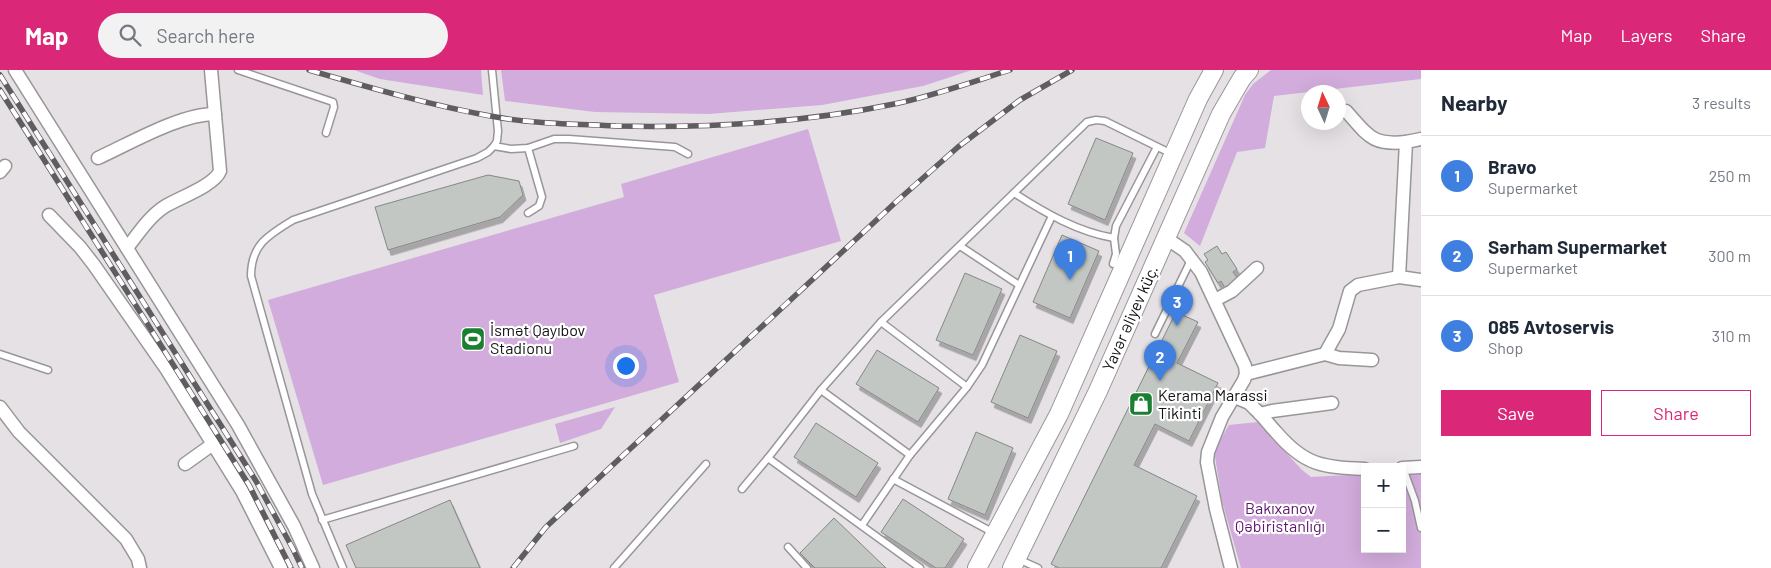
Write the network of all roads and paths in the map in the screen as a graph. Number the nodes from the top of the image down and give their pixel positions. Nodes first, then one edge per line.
1 (15, 70) edge
2 (212, 70) edge
3 (238, 70) edge
4 (492, 70) edge
5 (1214, 70) edge
6 (1249, 70) edge
7 (1346, 111) dead end
8 (215, 114) junction
9 (326, 133) dead end
10 (1421, 139) edge
11 (1406, 142) junction
12 (494, 146) junction
13 (1157, 147) junction
14 (528, 148) junction
15 (688, 154) dead end
16 (1173, 154) junction
17 (98, 158) dead end
18 (1014, 193) junction
19 (528, 213) dead end
20 (49, 214) dead end
21 (1052, 216) junction
22 (1114, 238) junction
23 (1166, 238) junction
24 (960, 246) junction
25 (127, 248) junction
26 (1192, 259) junction
27 (1113, 264) dead end
28 (1257, 268) dead end
29 (1398, 277) junction
30 (1421, 280) edge
31 (1020, 285) junction
32 (1214, 300) junction
33 (881, 322) junction
34 (1155, 334) dead end
35 (0, 354) edge
36 (1324, 354) junction
37 (1372, 360) dead end
38 (48, 370) dead end
39 (1246, 374) junction
40 (967, 387) junction
41 (822, 390) junction
42 (1235, 397) junction
43 (1332, 403) dead end
44 (0, 407) edge
45 (1260, 414) junction
46 (213, 444) junction
47 (574, 446) dead end
48 (910, 455) junction
49 (768, 458) junction
50 (185, 464) dead end
51 (706, 464) dead end
52 (1421, 467) edge
53 (1406, 468) edge
54 (1361, 469) edge
55 (1406, 476) edge
56 (894, 479) junction
57 (742, 489) dead end
58 (322, 520) junction
59 (862, 524) junction
60 (1421, 528) edge
61 (995, 534) junction
62 (788, 547) dead end
63 (1014, 563) edge
64 (140, 568) edge
65 (281, 568) edge
66 (313, 568) edge
67 (343, 568) edge
68 (614, 568) edge
69 (807, 568) edge
70 (920, 568) edge
71 (977, 568) edge
72 (1038, 568) edge
73 (1231, 568) edge

1 - 25 street
2 - 8 street
3 - 9 lane
4 - 12 lane
5 - 16 main road, Yavər Əliyev küç.
6 - 23 main road, Yavər Əliyev küç.
7 - 11 street
8 - 17 street
8 - 25 street
10 - 11 street
11 - 29 street
12 - 14 lane
12 - 58 lane
13 - 16 lane
13 - 18 lane
13 - 22 lane
14 - 15 lane
14 - 19 lane
16 - 61 main road, Yavər Əliyev küç.
18 - 21 lane
18 - 24 lane
20 - 46 street
21 - 22 lane
21 - 31 lane
22 - 27 lane
23 - 26 street
23 - 63 main road, Yavər Əliyev küç.
24 - 31 lane
24 - 33 lane
25 - 66 street
26 - 32 street
26 - 34 lane
28 - 32 street
29 - 30 street
29 - 36 street
31 - 40 lane
32 - 39 street
33 - 40 lane
33 - 41 lane
35 - 38 lane
36 - 37 street
36 - 39 street
39 - 42 street
40 - 48 lane
41 - 48 lane
41 - 49 lane
42 - 45 street
42 - 73 street
43 - 45 street
44 - 64 street
45 - 54 street
46 - 50 street
46 - 65 street
47 - 58 lane
48 - 56 lane
49 - 57 lane
49 - 59 lane
51 - 68 lane
52 - 53 street
55 - 60 lane
56 - 59 lane
56 - 61 lane
58 - 67 lane
59 - 70 lane
61 - 71 main road, Yavər Əliyev küç.
62 - 69 lane
63 - 72 lane

